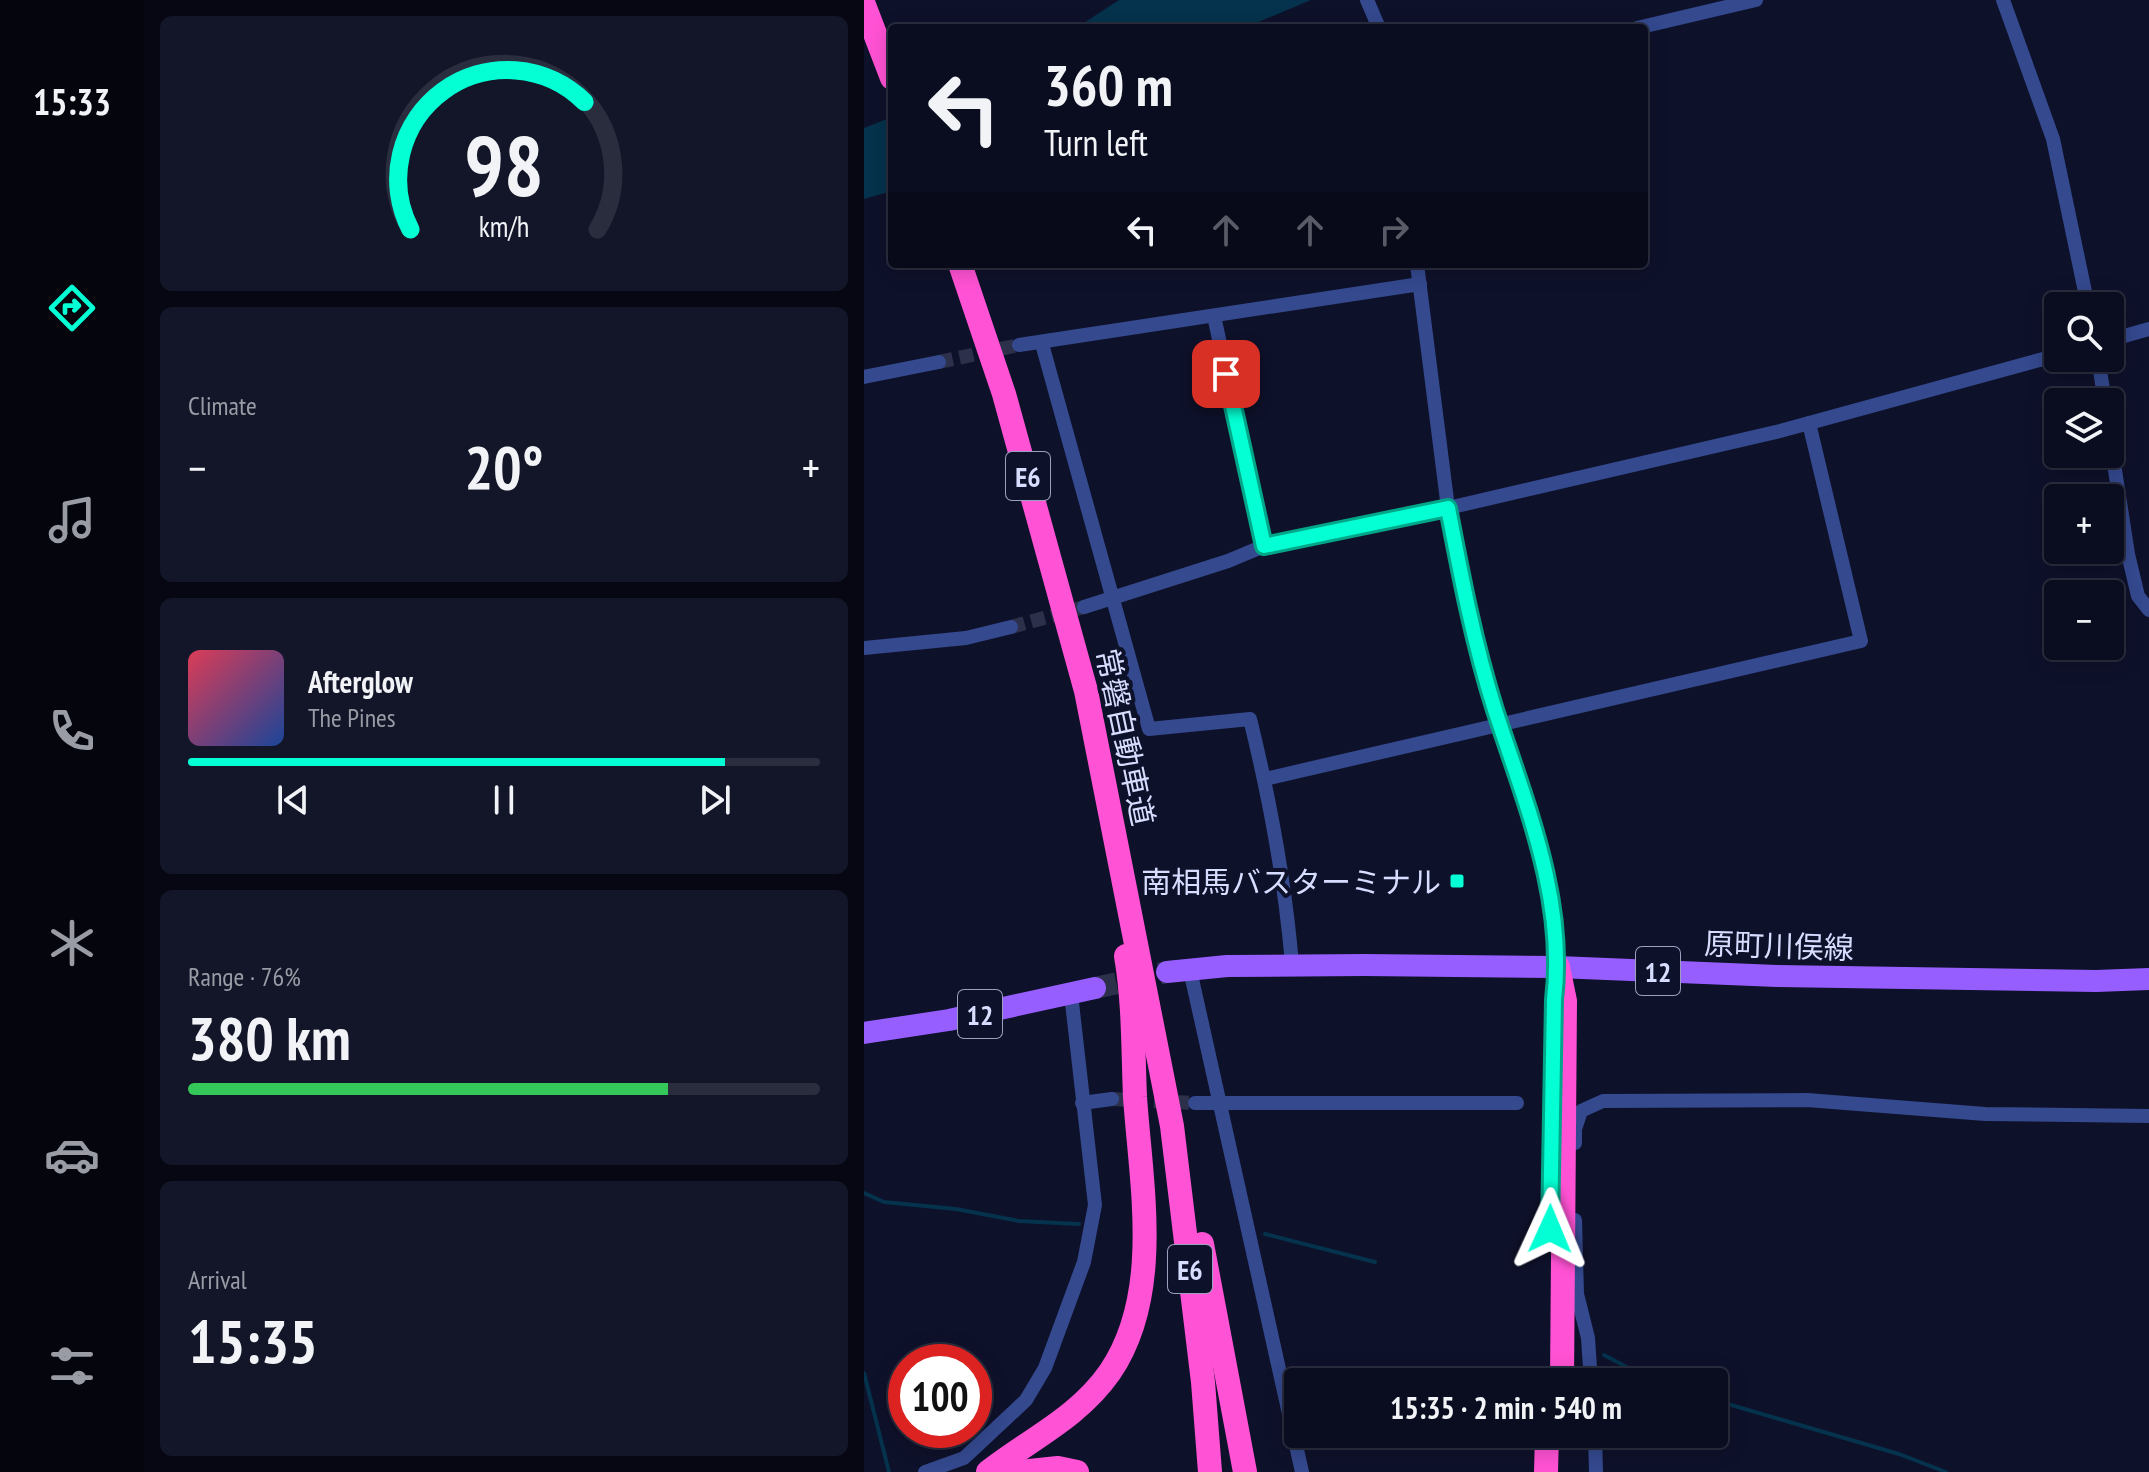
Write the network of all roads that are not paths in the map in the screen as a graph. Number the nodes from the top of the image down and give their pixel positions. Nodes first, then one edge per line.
1 (1367, 0) edge
2 (1756, 0) edge
3 (2003, 0) edge
4 (867, 12) edge
5 (1377, 24) edge
6 (1648, 25) edge
7 (888, 67) edge
8 (961, 268) edge
9 (1418, 268) edge
10 (1420, 284) junction
11 (2085, 292) edge
12 (1214, 316) junction
13 (2149, 329) edge
14 (2124, 336) edge
15 (1042, 344) junction
16 (1019, 345) tunnel mouth
17 (2044, 359) edge
18 (939, 362) tunnel mouth
19 (864, 377) edge
20 (1809, 423) junction
21 (2115, 468) edge
22 (1448, 508) junction
23 (1264, 546) junction
24 (1112, 598) junction
25 (1084, 607) tunnel mouth
26 (2149, 610) edge
27 (1011, 627) tunnel mouth
28 (864, 648) edge
29 (1086, 691) junction
30 (1500, 723) junction
31 (1265, 779) junction
32 (1292, 964) junction
33 (1558, 967) junction
34 (1179, 971) joint
35 (2149, 979) edge
36 (1095, 988) tunnel mouth
37 (1071, 994) junction
38 (864, 1033) edge
39 (1162, 1066) junction
40 (1112, 1099) tunnel mouth
41 (1082, 1103) junction
42 (1195, 1103) tunnel mouth
43 (1517, 1103) dead end
44 (1220, 1104) junction
45 (2149, 1116) edge
46 (1548, 1368) edge
47 (1562, 1368) edge
48 (1590, 1368) edge
49 (1547, 1448) edge
50 (1561, 1448) edge
51 (1595, 1448) edge
52 (925, 1472) edge
53 (988, 1472) edge
54 (1020, 1472) edge
55 (1077, 1472) edge
56 (1210, 1472) edge
57 (1245, 1472) edge
58 (1302, 1472) edge
59 (1546, 1472) edge
60 (1561, 1472) edge
61 (1596, 1472) edge

1 - 5 street
2 - 6 street
3 - 11 street
4 - 7 highway
8 - 29 highway, 常磐自動車道 / E6
9 - 10 street
10 - 12 street
10 - 22 street
12 - 15 street
12 - 23 street
13 - 14 street
15 - 16 street
15 - 24 street
17 - 20 street
18 - 19 street
20 - 22 street
20 - 30 street
21 - 26 street
22 - 23 street
22 - 30 street
23 - 24 street
24 - 25 street
24 - 31 street
27 - 28 street
29 - 39 highway, 常磐自動車道 / E6
29 - 53 highway
30 - 31 street
30 - 33 street
31 - 32 street
32 - 33 main road, 原町川俣線 / 12
32 - 34 main road, 原町川俣線 / 12
33 - 35 main road, 原町川俣線 / 12
33 - 46 highway
33 - 47 highway
34 - 44 street
36 - 37 main road, 12
37 - 38 main road, 12
37 - 41 street
39 - 56 highway, 常磐自動車道 / E6
39 - 57 highway
40 - 41 street
41 - 52 street
42 - 44 street
43 - 44 street
44 - 58 street
45 - 48 street
49 - 59 highway
50 - 60 highway
51 - 61 street
54 - 55 highway

